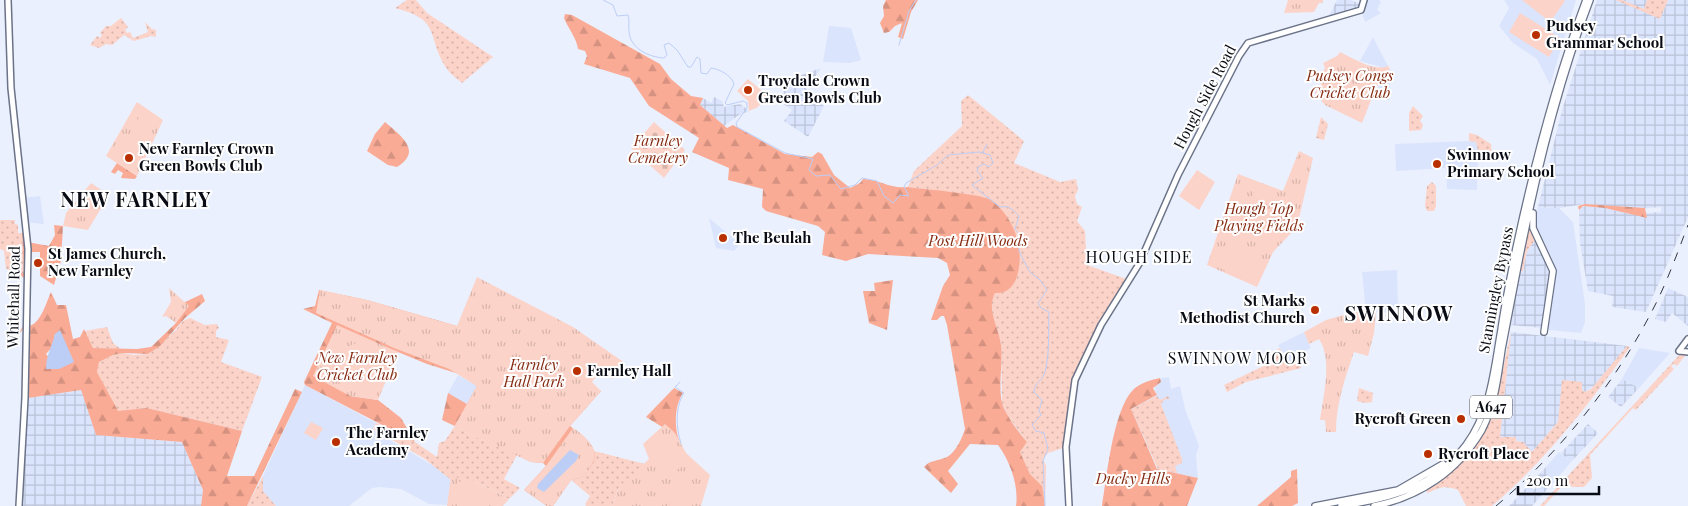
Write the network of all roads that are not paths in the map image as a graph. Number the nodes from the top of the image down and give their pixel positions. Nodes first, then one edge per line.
1 (8, 0) edge
2 (1364, 0) edge
3 (1585, 0) edge
4 (1590, 0) edge
5 (1538, 177) junction
6 (1544, 332) dead end
7 (1688, 339) edge
8 (1688, 352) edge
9 (1468, 443) junction
10 (19, 506) edge
11 (1069, 506) edge
12 (1315, 506) edge
13 (1341, 506) edge
14 (1374, 506) edge

1 - 10 main road, Whitehall Road
2 - 11 main road, Hough Side Road
3 - 9 highway, Stanningley Bypass / A647
4 - 5 highway, Stanningley Bypass / A647
5 - 6 highway
5 - 14 highway, Stanningley Bypass / A647
7 - 8 main road
9 - 12 highway, A647
9 - 13 highway, Stanningley Bypass / A647

